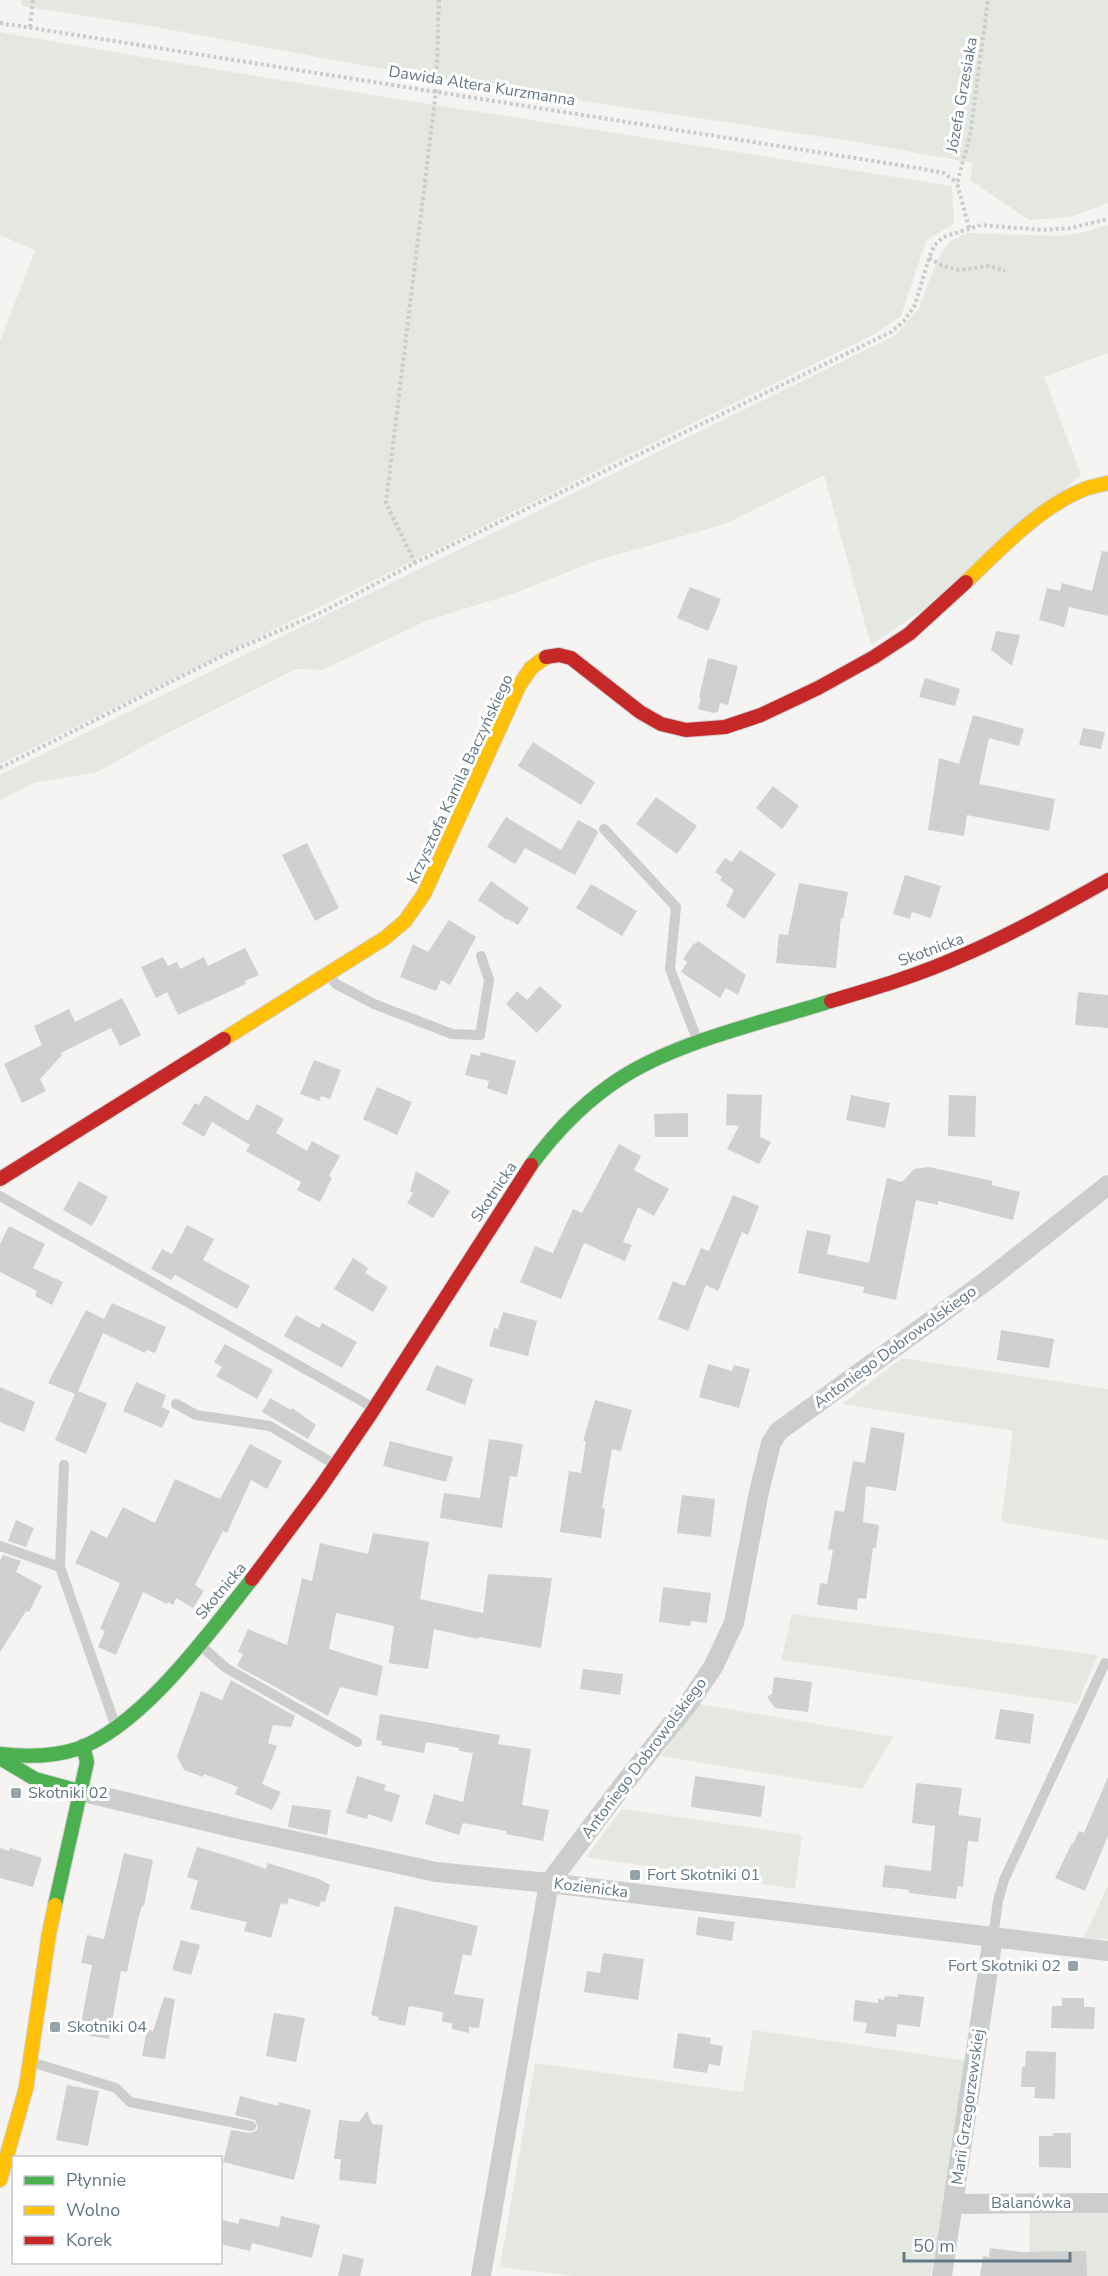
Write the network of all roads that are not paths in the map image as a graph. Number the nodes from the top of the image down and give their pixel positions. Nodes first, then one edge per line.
1 (1108, 483) edge
2 (604, 829) dead end
3 (1108, 880) edge
4 (481, 956) dead end
5 (328, 973) junction
6 (698, 1043) junction
7 (0, 1179) edge
8 (1108, 1185) edge
9 (0, 1196) edge
10 (176, 1404) dead end
11 (374, 1408) junction
12 (64, 1465) dead end
13 (337, 1466) junction
14 (0, 1546) edge
15 (60, 1567) junction
16 (198, 1643) junction
17 (1105, 1663) dead end
18 (116, 1728) junction
19 (357, 1742) dead end
20 (83, 1746) junction
21 (64, 1753) junction
22 (0, 1754) edge
23 (0, 1758) edge
24 (73, 1789) junction
25 (549, 1883) junction
26 (993, 1937) junction
27 (1108, 1951) edge
28 (31, 2062) junction
29 (251, 2126) dead end
30 (0, 2180) edge
31 (1108, 2203) edge
32 (954, 2204) junction
33 (481, 2276) edge
34 (942, 2276) edge

1 - 5 street, Krzysztofa Kamila Baczyńskiego
2 - 6 lane
3 - 6 street, Skotnicka
4 - 5 lane
5 - 7 street, Krzysztofa Kamila Baczyńskiego
6 - 11 street, Skotnicka
8 - 25 street, Antoniego Dobrowolskiego
9 - 11 lane
10 - 13 lane
11 - 13 street, Skotnicka
12 - 15 lane
13 - 16 street, Skotnicka
14 - 15 lane
15 - 18 lane
16 - 18 street, Skotnicka
16 - 19 lane
17 - 26 lane
18 - 20 street, Skotnicka
20 - 21 street, Skotnicka
20 - 24 street
21 - 22 street, Skotnicka
21 - 24 street
23 - 24 street
24 - 25 street, Kozienicka
24 - 28 street
25 - 26 street, Kozienicka
25 - 33 street, Antoniego Dobrowolskiego
26 - 27 street, Kozienicka
26 - 32 street, Marii Grzegorzewskiej
28 - 29 lane
28 - 30 street
31 - 32 street, Balanówka
32 - 34 street, Marii Grzegorzewskiej

